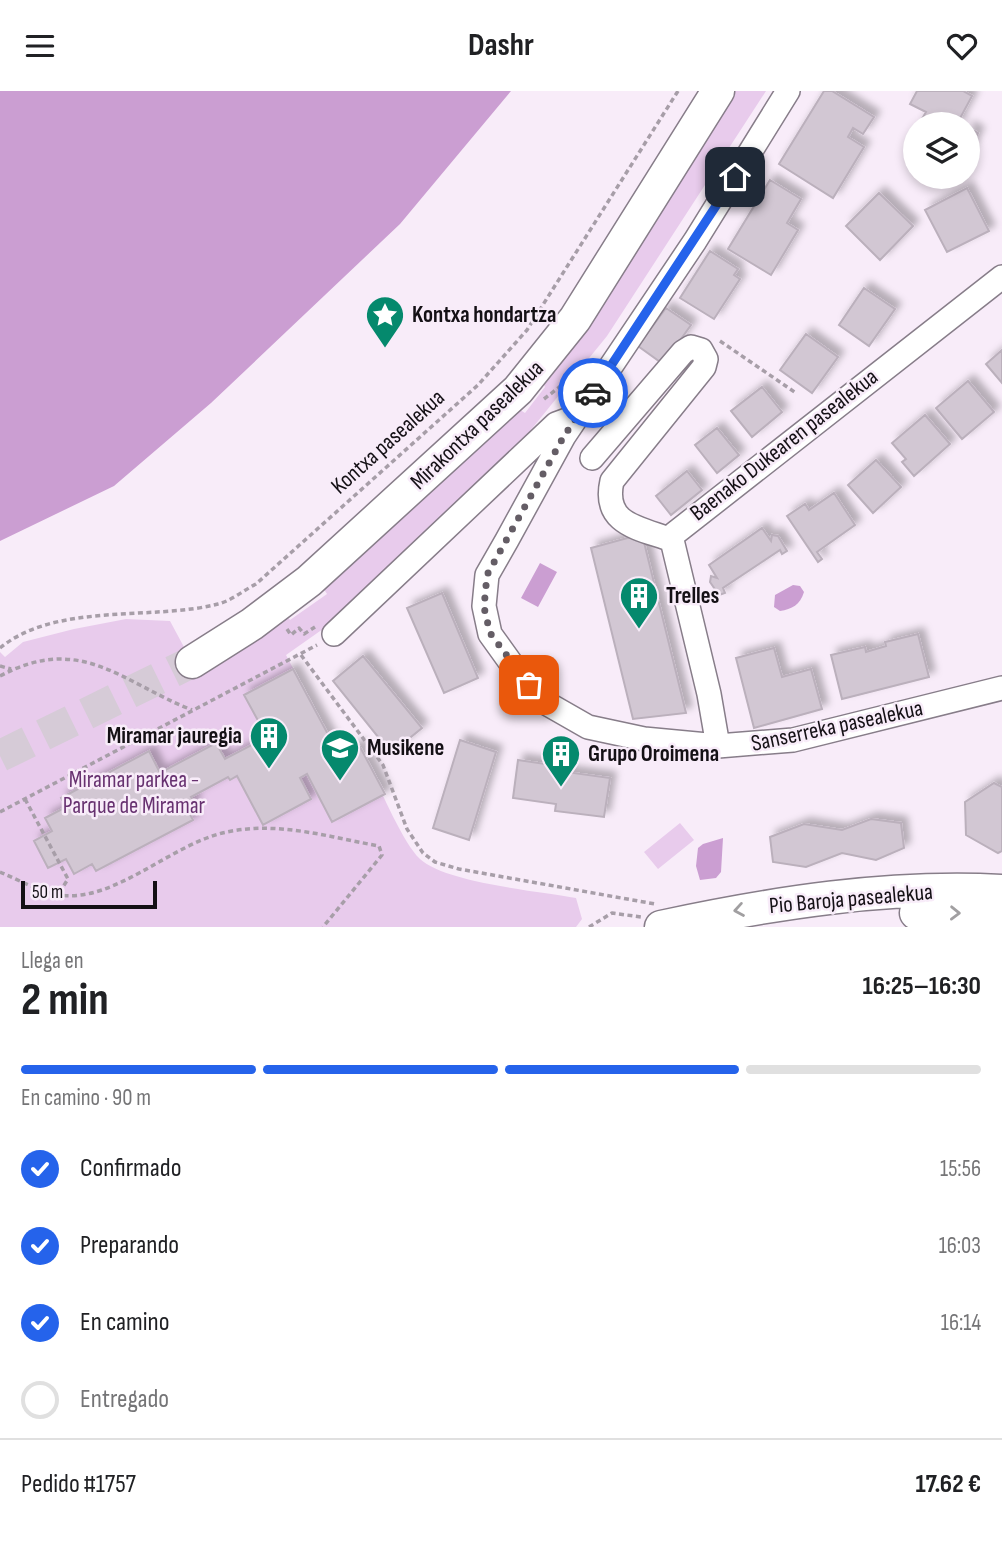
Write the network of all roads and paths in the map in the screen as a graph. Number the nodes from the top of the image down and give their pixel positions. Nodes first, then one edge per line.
1 (678, 91) edge
2 (718, 91) edge
3 (788, 91) edge
4 (1002, 277) edge
5 (701, 350) junction
6 (580, 371) dead end
7 (796, 393) dead end
8 (537, 404) dead end
9 (577, 417) junction
10 (592, 459) dead end
11 (672, 540) junction
12 (294, 620) dead end
13 (326, 629) junction
14 (0, 648) edge
15 (301, 655) junction
16 (192, 662) tunnel mouth
17 (0, 666) edge
18 (13, 669) junction
19 (0, 676) edge
20 (1002, 688) edge
21 (192, 710) junction
22 (718, 746) junction
23 (25, 799) junction
24 (0, 812) edge
25 (0, 872) edge
26 (1002, 891) edge
27 (57, 894) junction
28 (641, 902) dead end
29 (1002, 915) edge
30 (323, 927) edge
31 (661, 927) edge
32 (765, 927) edge

1 - 14 path, Kontxa pasealekua
2 - 16 main road, Mirakontxa pasealekua
3 - 9 street
4 - 11 street, Baenako Dukearen pasealekua
5 - 7 path
5 - 10 street
5 - 11 street
6 - 8 path
9 - 13 street
9 - 22 street, Sanserreka pasealekua
11 - 22 street, Baenako Dukearen pasealekua
12 - 13 path
13 - 15 path
15 - 21 path
15 - 28 path
17 - 18 path
18 - 19 path
18 - 21 path
20 - 22 street, Sanserreka pasealekua
21 - 23 path
23 - 24 path
23 - 27 path
25 - 27 path
26 -> 31 main road, Pio Baroja pasealekua
27 - 30 path
32 -> 29 main road, Pio Baroja pasealekua

